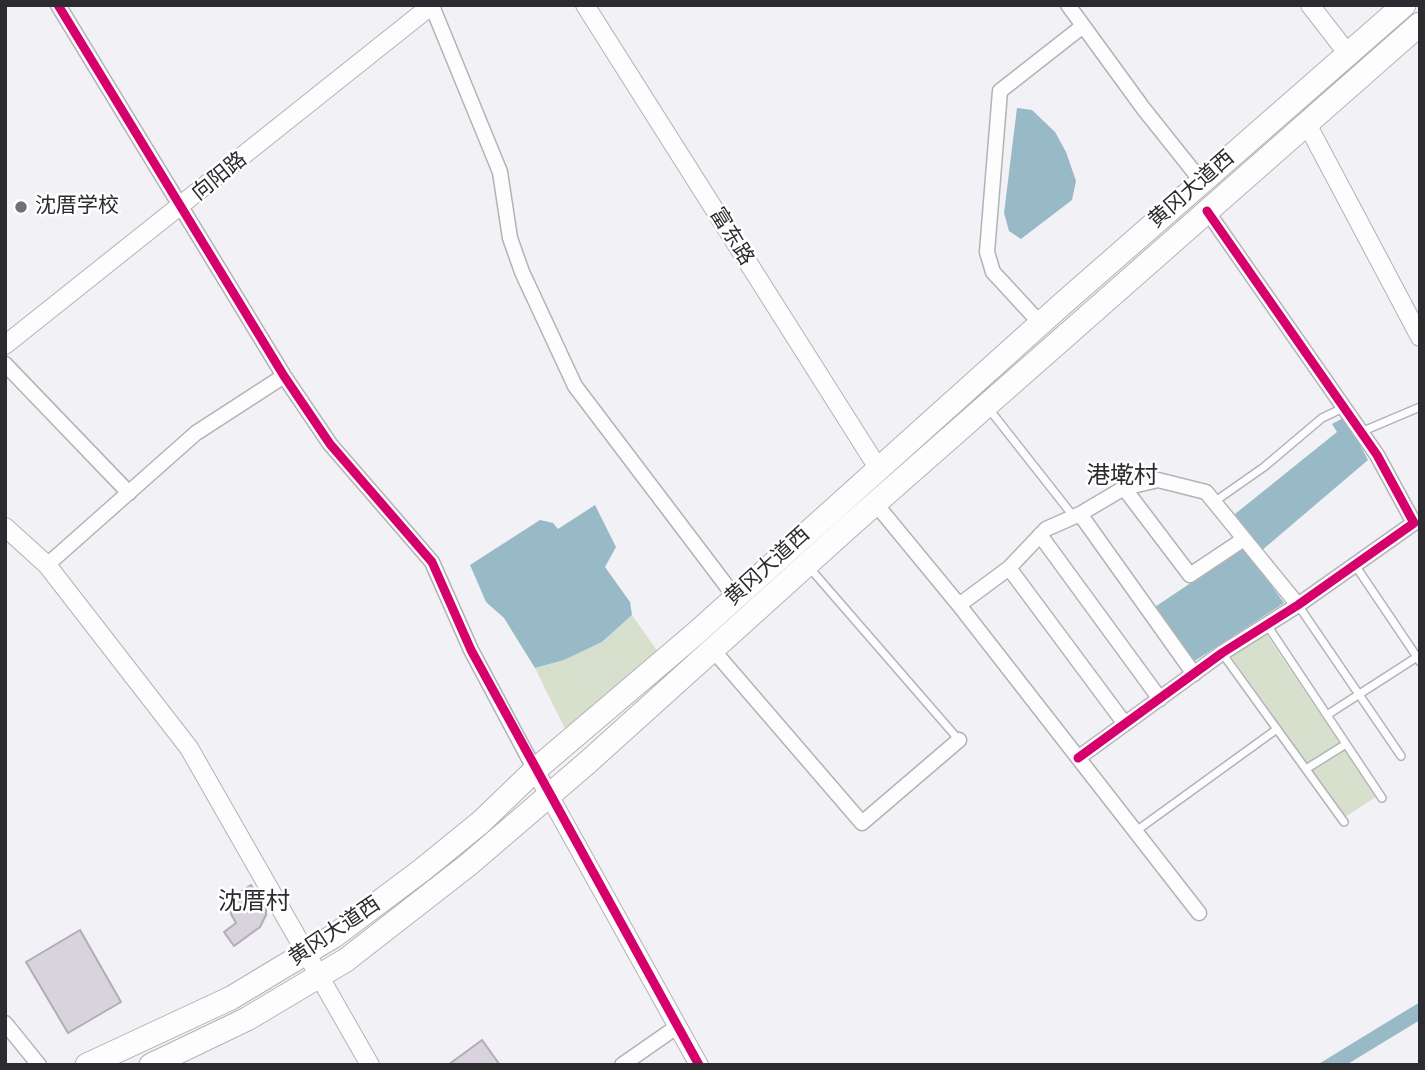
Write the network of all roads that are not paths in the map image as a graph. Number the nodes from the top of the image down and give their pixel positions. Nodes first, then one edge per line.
1 (58, 5) edge
2 (585, 5) edge
3 (1068, 5) edge
4 (1310, 5) edge
5 (1404, 5) edge
6 (432, 6) edge
7 (1420, 24) edge
8 (1083, 26) junction
9 (1348, 54) junction
10 (1307, 124) junction
11 (1202, 182) junction
12 (182, 208) junction
13 (1207, 211) junction
14 (1040, 323) junction
15 (1420, 337) edge
16 (5, 345) edge
17 (5, 364) edge
18 (284, 376) junction
19 (987, 405) junction
20 (1344, 407) junction
21 (1420, 407) edge
22 (1361, 432) junction
23 (877, 468) junction
24 (1124, 488) junction
25 (129, 493) junction
26 (1214, 502) junction
27 (875, 503) junction
28 (1077, 516) junction
29 (5, 527) edge
30 (1040, 535) junction
31 (1244, 539) junction
32 (47, 565) junction
33 (807, 565) junction
34 (1355, 565) junction
35 (1009, 568) junction
36 (735, 597) junction
37 (959, 605) junction
38 (1298, 605) junction
39 (1267, 624) junction
40 (713, 650) junction
41 (1222, 653) junction
42 (1418, 659) edge
43 (1194, 674) junction
44 (1160, 699) junction
45 (1327, 715) junction
46 (1125, 724) junction
47 (1276, 729) junction
48 (959, 740) joint
49 (1346, 744) junction
50 (1401, 756) dead end
51 (1078, 758) junction
52 (1306, 769) junction
53 (536, 770) junction
54 (549, 796) junction
55 (1382, 799) dead end
56 (1344, 822) dead end
57 (1136, 831) junction
58 (1199, 913) dead end
59 (306, 953) junction
60 (319, 976) junction
61 (5, 1023) edge
62 (678, 1026) junction
63 (39, 1065) edge
64 (88, 1065) edge
65 (151, 1065) edge
66 (370, 1065) edge
67 (622, 1065) edge
68 (699, 1065) edge

1 - 12 street
2 - 23 street, 富东路
3 - 8 street
4 - 9 street
5 - 9 main road, 黄冈大道西
6 - 12 street, 向阳路
6 - 36 street
7 - 10 main road, 黄冈大道西
8 - 11 street
8 - 14 street
9 - 11 main road, 黄冈大道西
10 - 13 main road, 黄冈大道西
10 - 15 street
11 - 14 main road, 黄冈大道西
12 - 16 street, 向阳路
12 - 18 street
13 - 19 main road, 黄冈大道西
13 - 20 street
14 - 23 main road, 黄冈大道西
17 - 25 street
18 - 25 street
18 - 53 street
19 - 27 main road, 黄冈大道西
19 - 28 lane
20 - 22 street
20 - 26 lane
21 - 22 lane
22 - 34 street
23 - 36 main road, 黄冈大道西
24 - 26 street
24 - 28 street
24 - 31 street
25 - 32 street
26 - 31 street
27 - 33 main road, 黄冈大道西
27 - 37 street
28 - 30 street
28 - 43 street
29 - 32 street
30 - 35 street
30 - 44 street
31 - 38 street
32 - 59 street
33 - 40 main road, 黄冈大道西
33 - 48 lane
34 - 38 street
34 - 42 lane
35 - 37 street
35 - 46 street
36 - 53 main road, 黄冈大道西
37 - 51 street
38 - 39 street
38 - 50 lane
39 - 41 street
39 - 45 lane
40 - 48 street
40 - 54 main road, 黄冈大道西
41 - 43 street
41 - 47 lane
42 - 45 lane
43 - 44 street
44 - 46 street
45 - 49 lane
46 - 51 street
47 - 52 lane
47 - 57 lane
49 - 52 lane
49 - 55 lane
51 - 57 street
52 - 56 lane
53 - 54 street
53 - 59 main road, 黄冈大道西
54 - 60 main road, 黄冈大道西
54 - 62 street
57 - 58 street
59 - 60 street
59 - 64 main road, 黄冈大道西
60 - 65 main road, 黄冈大道西
60 - 66 street
61 - 63 street
62 - 67 street
62 - 68 street

